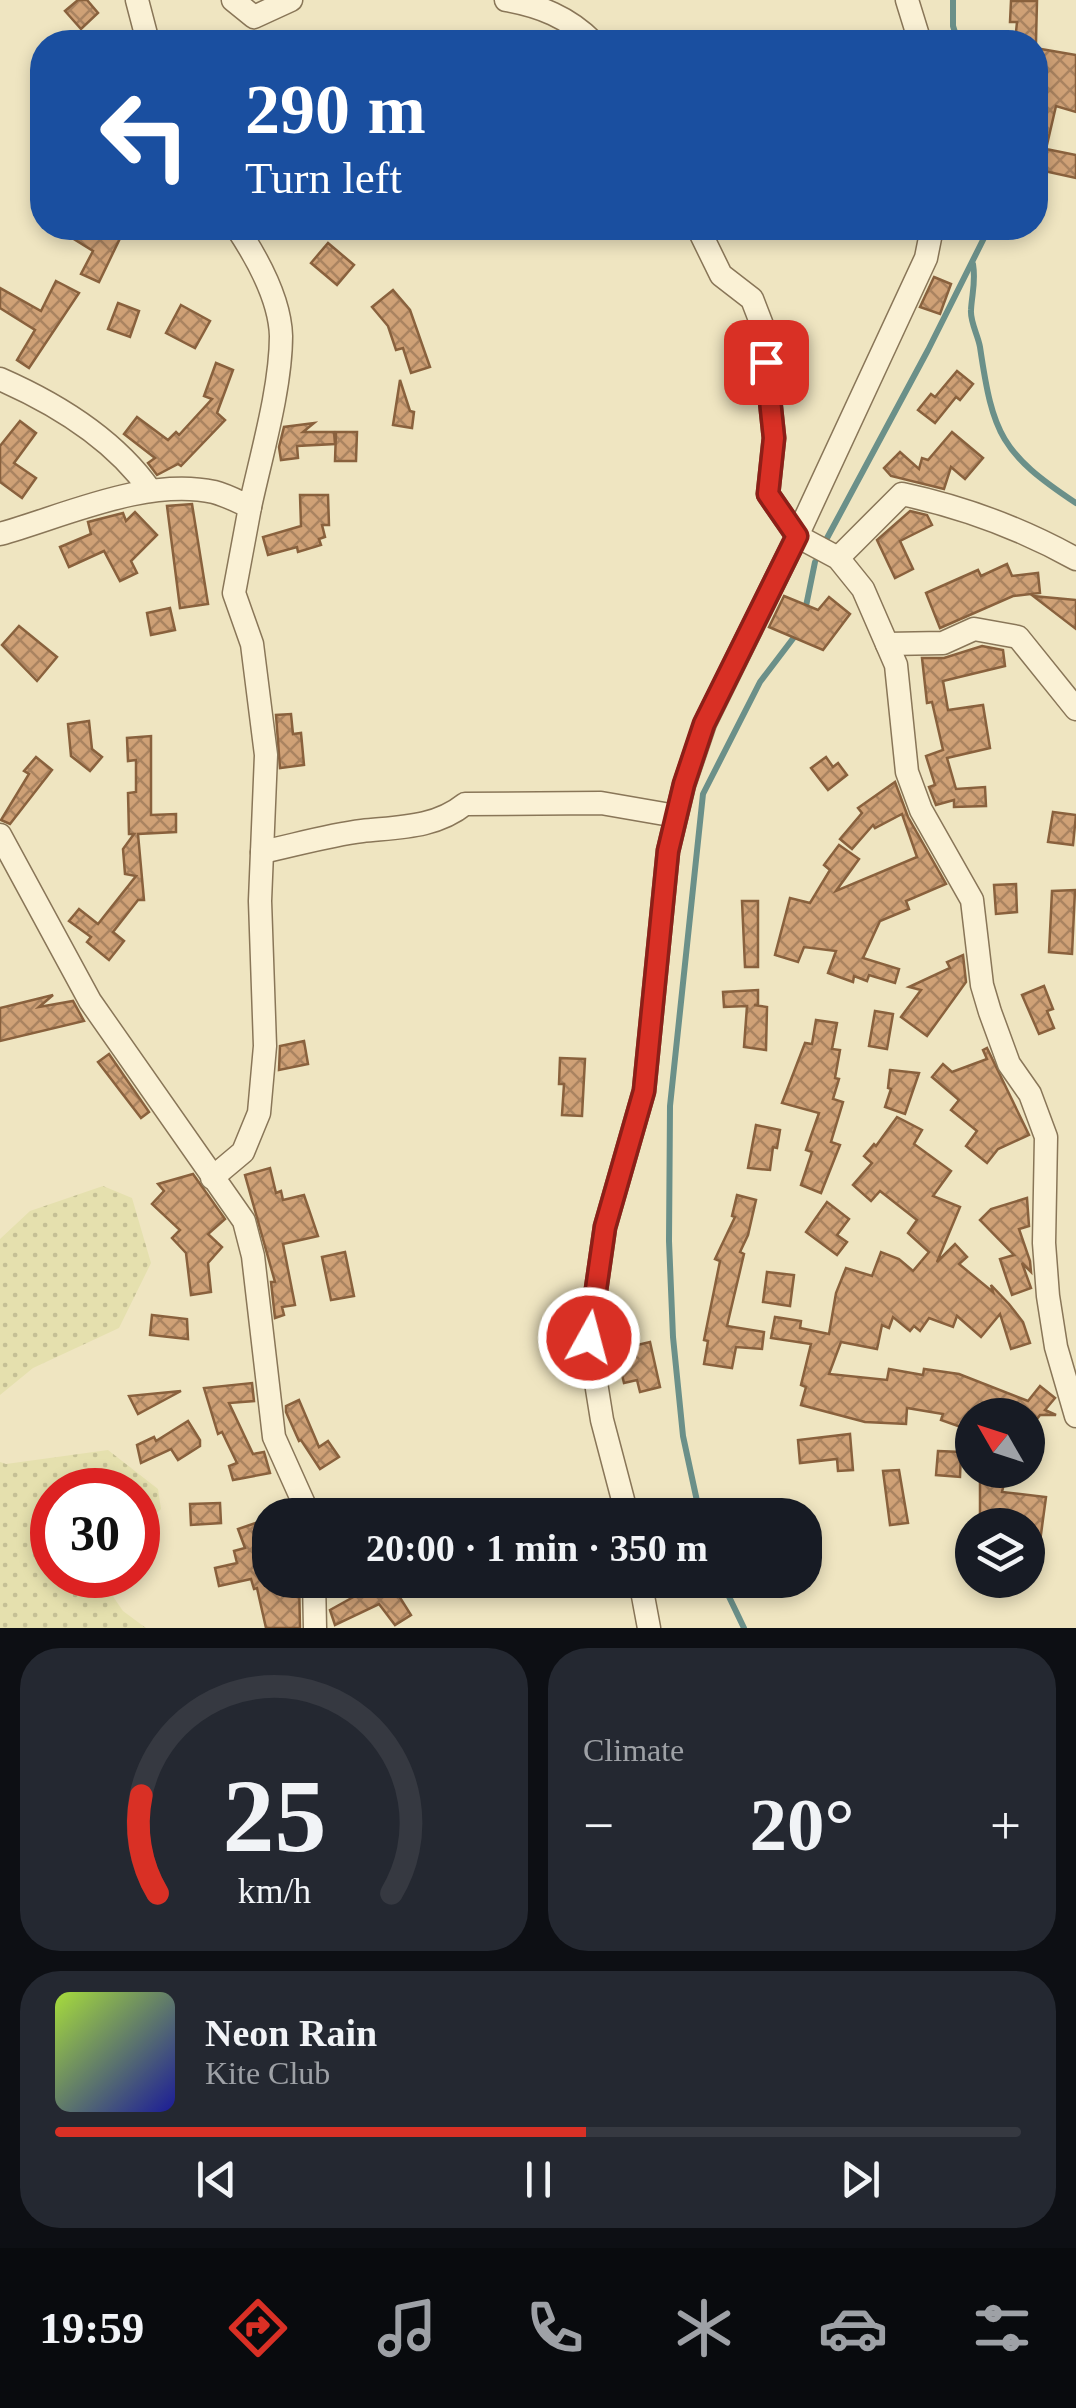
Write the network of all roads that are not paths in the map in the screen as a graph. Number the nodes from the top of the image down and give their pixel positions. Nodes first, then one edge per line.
1 (137, 0) edge
2 (233, 0) edge
3 (290, 0) edge
4 (506, 0) edge
5 (907, 0) edge
6 (145, 30) edge
7 (581, 30) edge
8 (916, 30) edge
9 (244, 240) edge
10 (704, 240) edge
11 (930, 240) edge
12 (0, 379) edge
13 (150, 490) junction
14 (250, 508) junction
15 (0, 534) edge
16 (797, 536) junction
17 (838, 558) junction
18 (1076, 559) edge
19 (887, 644) junction
20 (1076, 709) edge
21 (676, 816) junction
22 (0, 835) edge
23 (262, 852) junction
24 (212, 1178) junction
25 (1076, 1416) edge
26 (301, 1498) edge
27 (623, 1498) edge
28 (315, 1598) edge
29 (643, 1598) edge
30 (316, 1628) edge
31 (649, 1628) edge

1 - 6 street
2 - 3 street
4 - 7 street
5 - 8 street
9 - 14 street
10 - 16 street
11 - 16 street
12 - 13 street
13 - 14 street
13 - 15 street
14 - 23 street
16 - 17 street
16 - 21 street
17 - 18 street
17 - 19 street
19 - 20 street
19 - 25 street
21 - 23 street
21 - 27 street
22 - 24 street
23 - 24 street
24 - 26 street
28 - 30 street
29 - 31 street

